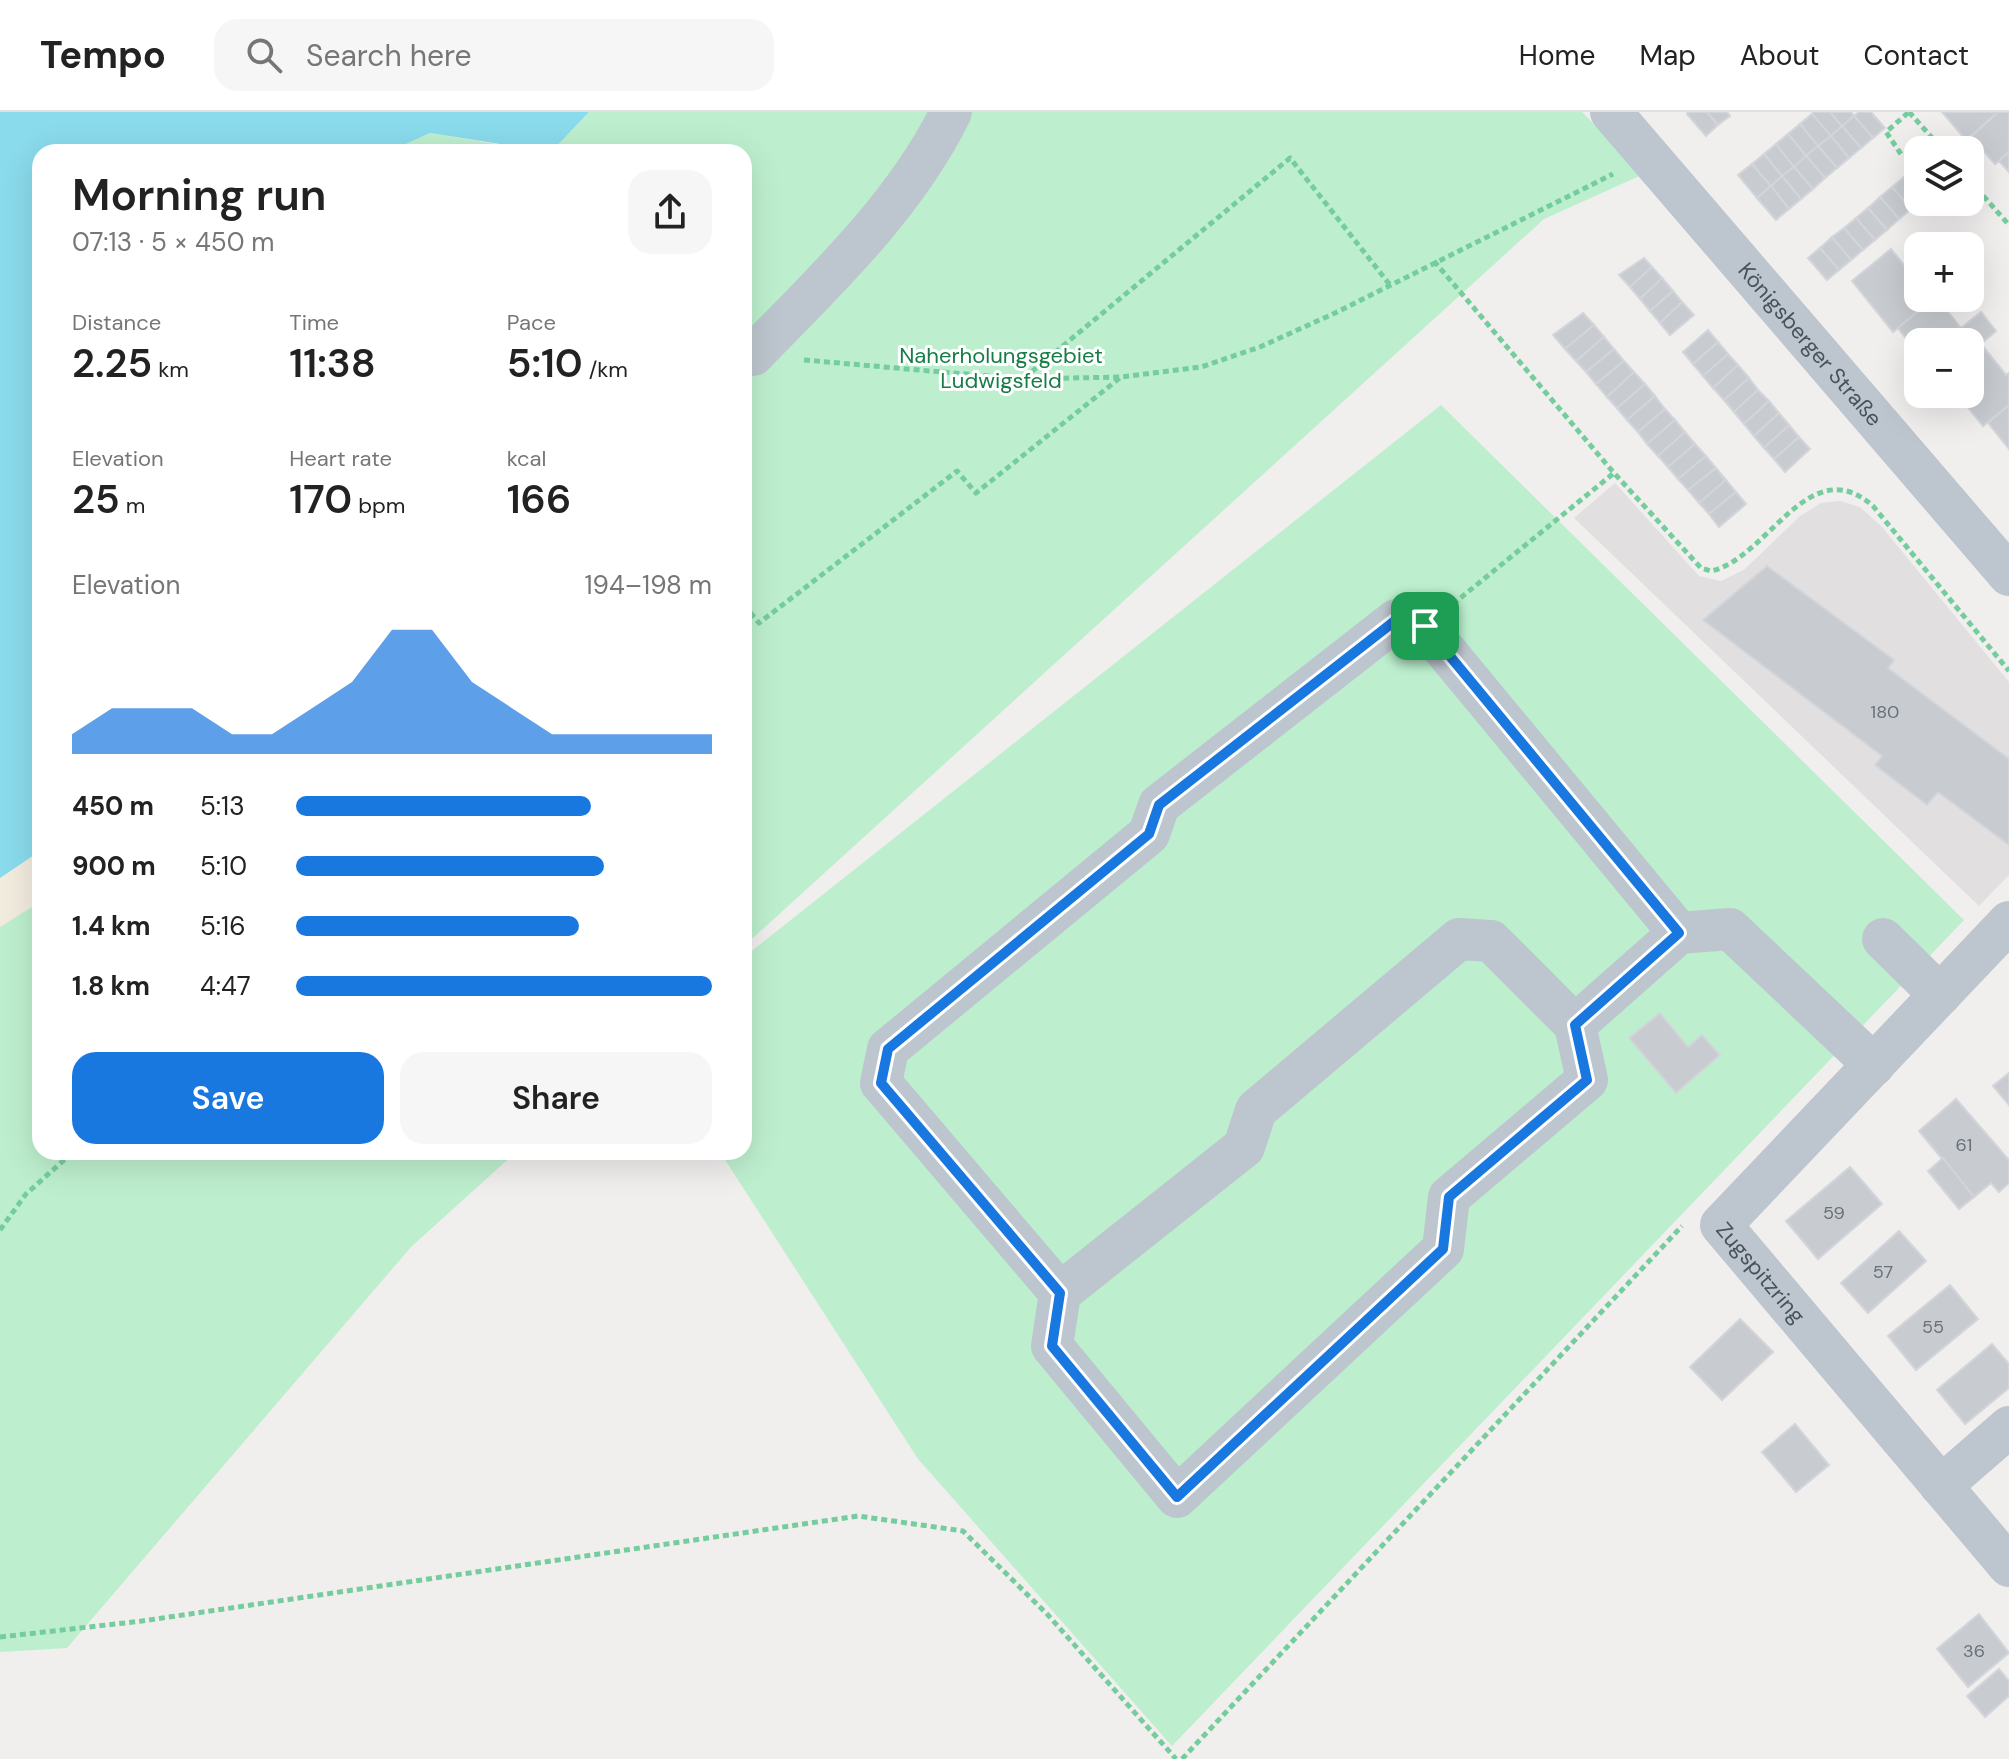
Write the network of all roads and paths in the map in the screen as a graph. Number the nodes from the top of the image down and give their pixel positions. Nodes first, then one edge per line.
1 (951, 112) edge
2 (1611, 112) edge
3 (1909, 112) edge
4 (1930, 136) edge
5 (1901, 154) dead end
6 (1655, 162) junction
7 (1984, 197) edge
8 (2009, 225) edge
9 (1434, 261) junction
10 (1390, 285) junction
11 (753, 355) joint
12 (1122, 377) junction
13 (1023, 379) junction
14 (1614, 473) junction
15 (2009, 575) edge
16 (752, 615) edge
17 (1425, 626) junction
18 (2009, 671) edge
19 (1679, 933) junction
20 (1883, 939) dead end
21 (2002, 947) edge
22 (1940, 995) junction
23 (1575, 1025) junction
24 (1874, 1065) junction
25 (64, 1160) edge
26 (1705, 1222) junction
27 (0, 1230) edge
28 (1060, 1293) junction
29 (2009, 1427) edge
30 (1941, 1486) junction
31 (2009, 1566) edge
32 (0, 1637) edge
33 (1179, 1759) edge

1 - 11 street
2 - 6 street, Königsberger Straße
3 - 4 path
3 - 5 path
6 - 9 path
6 - 15 street, Königsberger Straße
7 - 8 path
9 - 10 path
9 - 14 path
10 - 12 path
10 - 13 path
11 - 13 path
12 - 13 path
12 - 16 path
14 - 17 path
14 - 18 path
17 - 19 street
17 - 28 street
19 - 23 street
19 - 24 street
20 - 22 street
21 - 22 street, Zugspitzring
22 - 24 street, Zugspitzring
23 - 28 street
23 - 28 street
24 - 26 street, Zugspitzring
25 - 27 path
26 - 30 street, Zugspitzring
26 - 33 path
29 - 30 street
30 - 31 street, Zugspitzring
32 - 33 path

